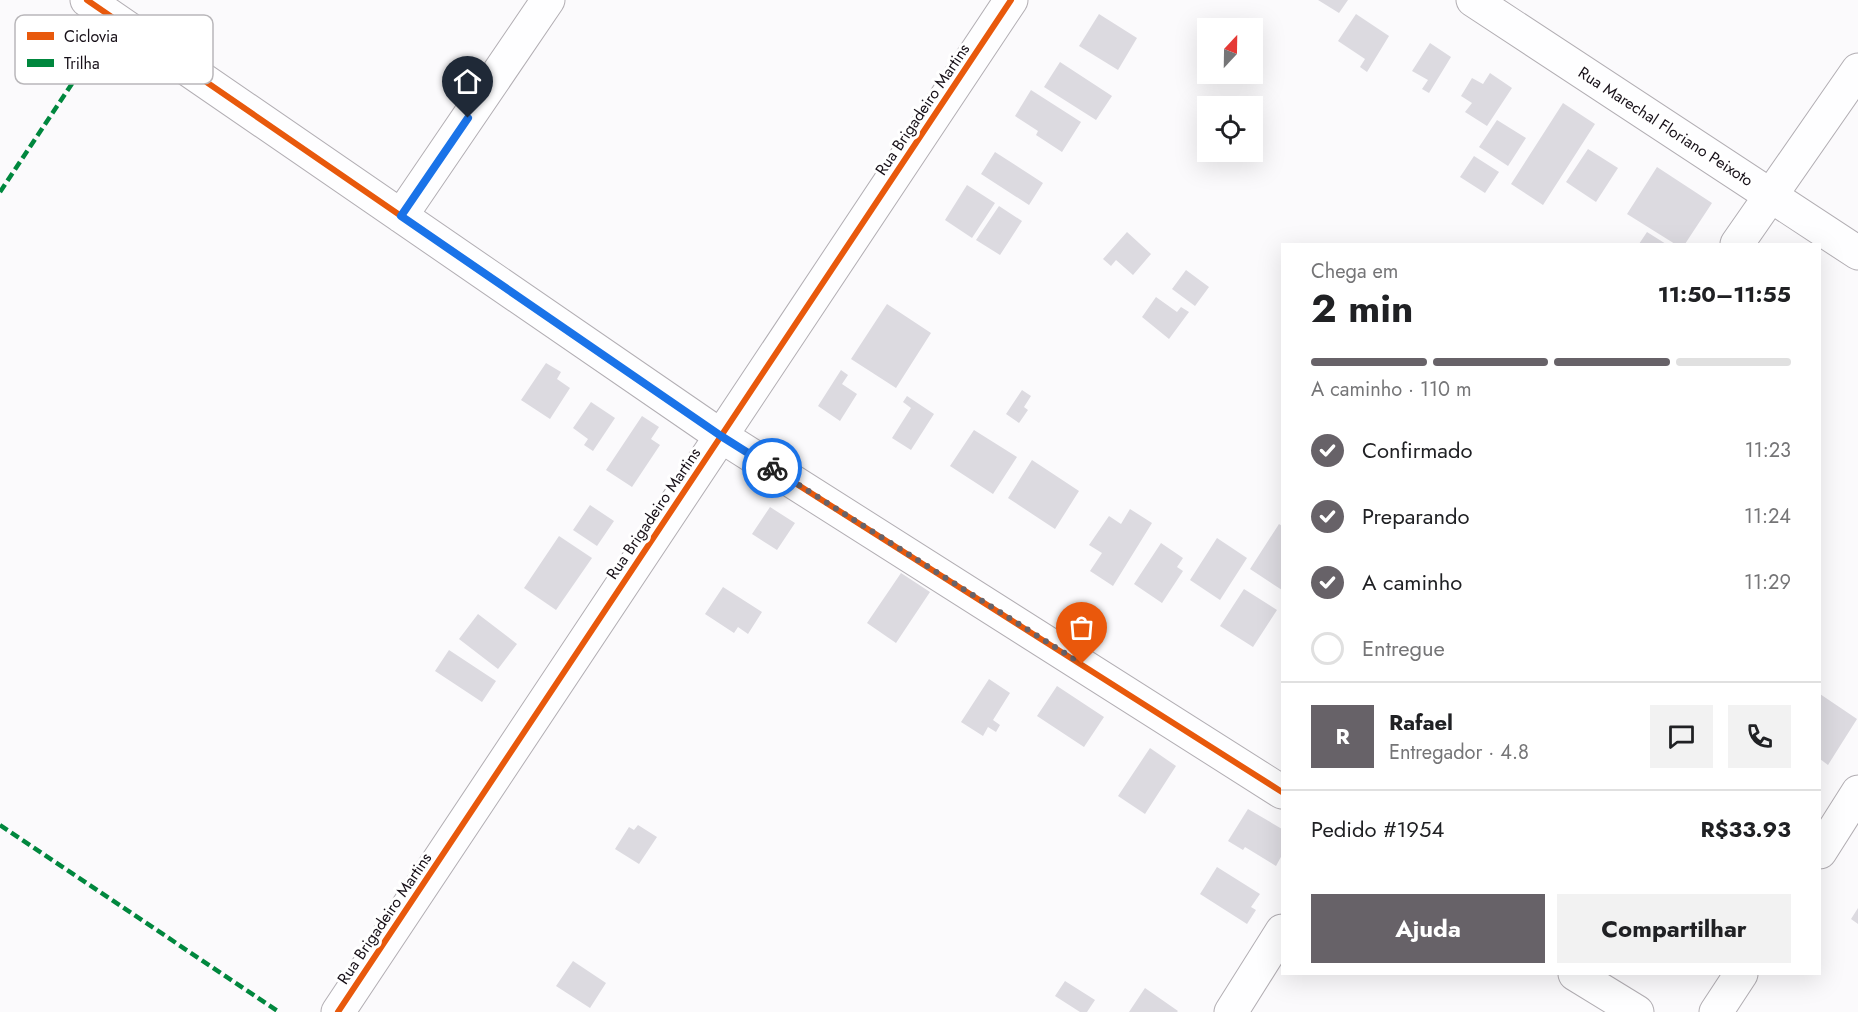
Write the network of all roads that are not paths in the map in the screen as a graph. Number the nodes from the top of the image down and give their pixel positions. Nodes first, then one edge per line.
1 (87, 0) edge
2 (548, 0) edge
3 (1011, 0) edge
4 (1473, 0) edge
5 (121, 10) edge
6 (1858, 70) edge
7 (213, 78) edge
8 (1770, 195) junction
9 (401, 216) junction
10 (1738, 243) edge
11 (1858, 253) edge
12 (721, 436) junction
13 (1281, 791) edge
14 (1858, 792) edge
15 (1821, 850) edge
16 (1281, 933) edge
17 (1577, 975) edge
18 (1740, 975) edge
19 (338, 1012) edge
20 (1231, 1012) edge
21 (1637, 1012) edge
22 (1716, 1012) edge

1 - 5 street
2 - 9 street
3 - 12 street, Rua Brigadeiro Martins
4 - 8 street, Rua Marechal Floriano Peixoto
6 - 8 street
7 - 9 street
8 - 10 street
8 - 11 street, Rua Marechal Floriano Peixoto
9 - 12 street
12 - 13 street
12 - 19 street, Rua Brigadeiro Martins
14 - 15 street
16 - 20 street
17 - 21 street
18 - 22 street

